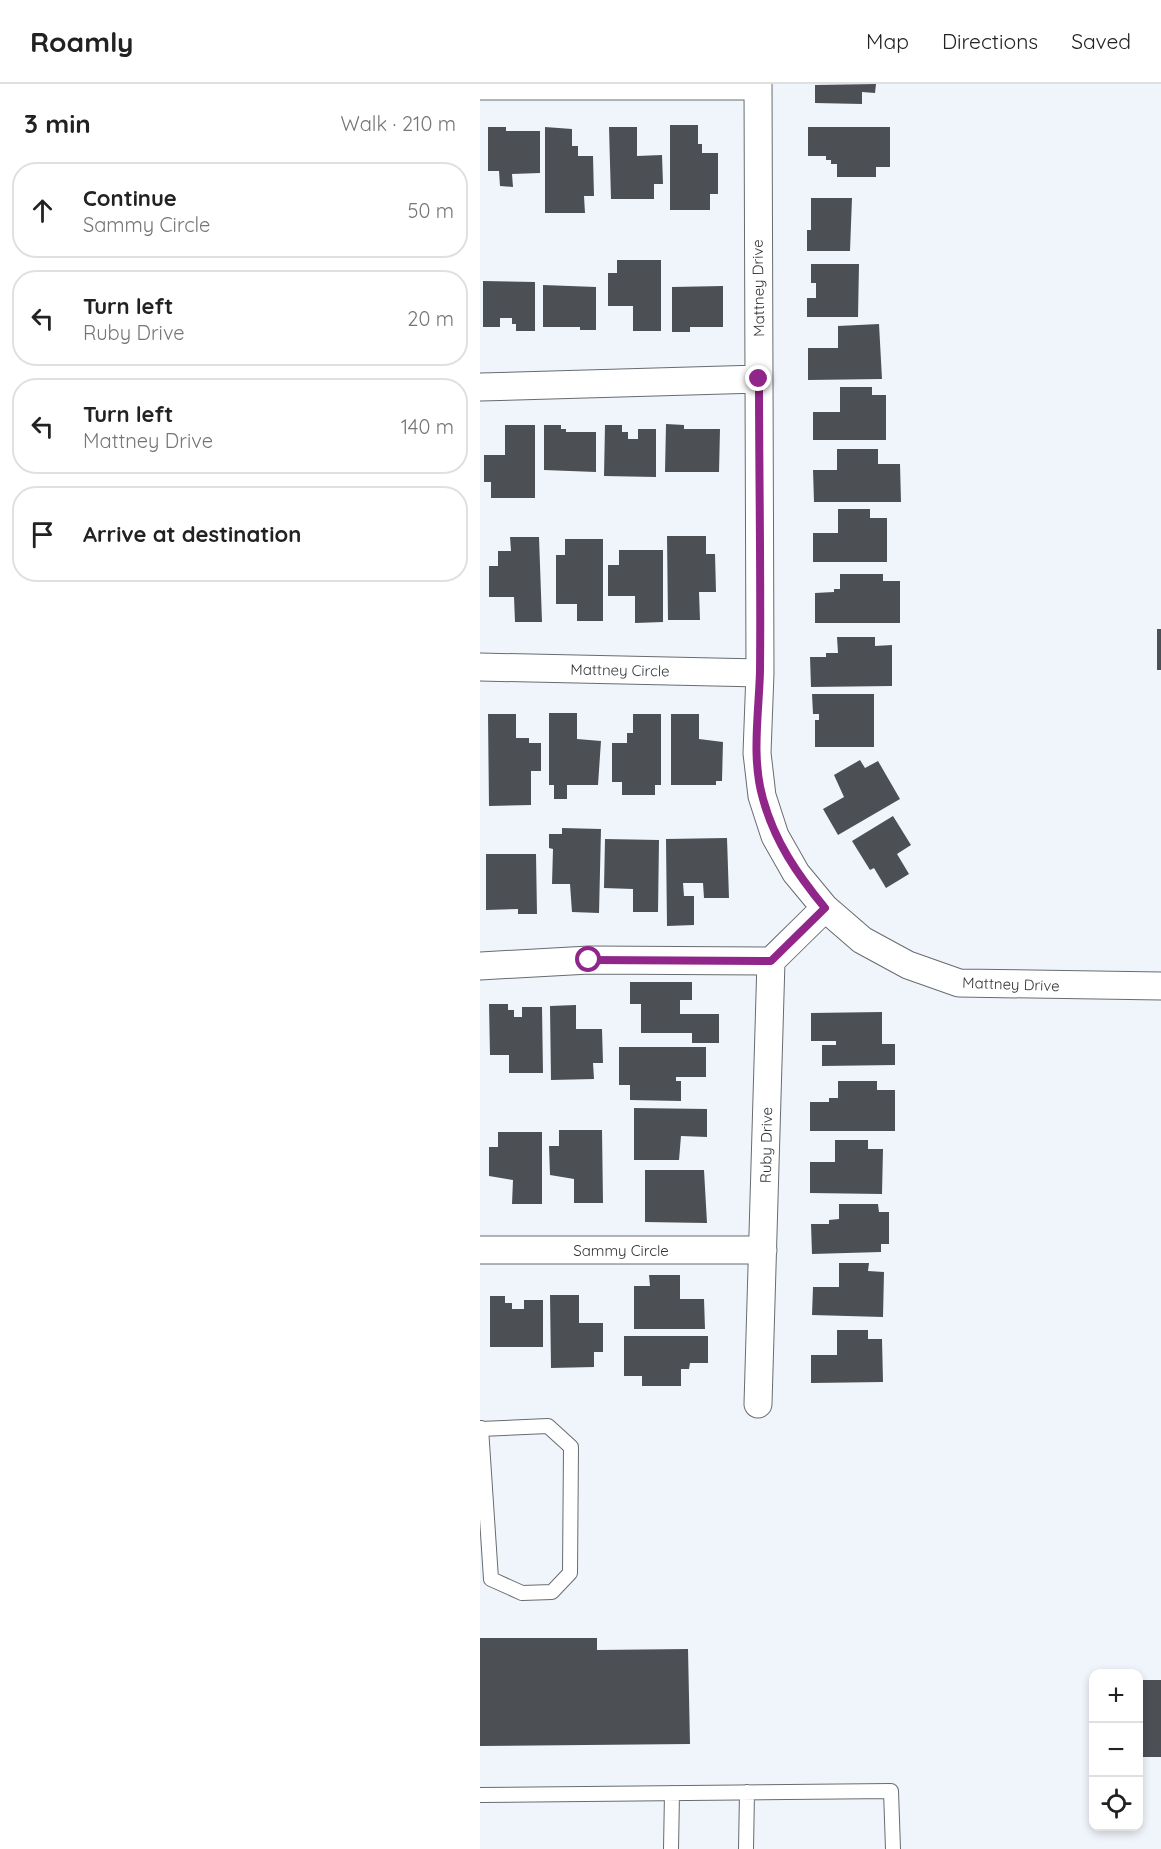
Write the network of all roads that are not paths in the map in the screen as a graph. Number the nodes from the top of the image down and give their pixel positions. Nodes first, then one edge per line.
1 (758, 85) edge
2 (480, 86) edge
3 (759, 379) junction
4 (480, 387) edge
5 (480, 668) edge
6 (760, 673) junction
7 (825, 908) junction
8 (771, 961) junction
9 (480, 966) edge
10 (1161, 986) edge
11 (480, 1250) edge
12 (763, 1250) junction
13 (758, 1404) dead end
14 (481, 1429) edge
15 (747, 1792) junction
16 (672, 1793) junction
17 (480, 1795) edge
18 (671, 1849) edge
19 (746, 1849) edge
20 (893, 1849) edge

1 - 2 street
1 - 3 street, Mattney Drive
3 - 4 street
3 - 6 street, Mattney Drive
5 - 6 street, Mattney Circle
6 - 7 street, Mattney Drive
7 - 8 street
7 - 10 street, Mattney Drive
8 - 9 street
8 - 12 street, Ruby Drive
11 - 12 street, Sammy Circle
12 - 13 street, Ruby Drive
14 - 14 lane
15 - 16 lane
15 - 19 lane
15 - 20 lane
16 - 17 lane
16 - 18 lane

